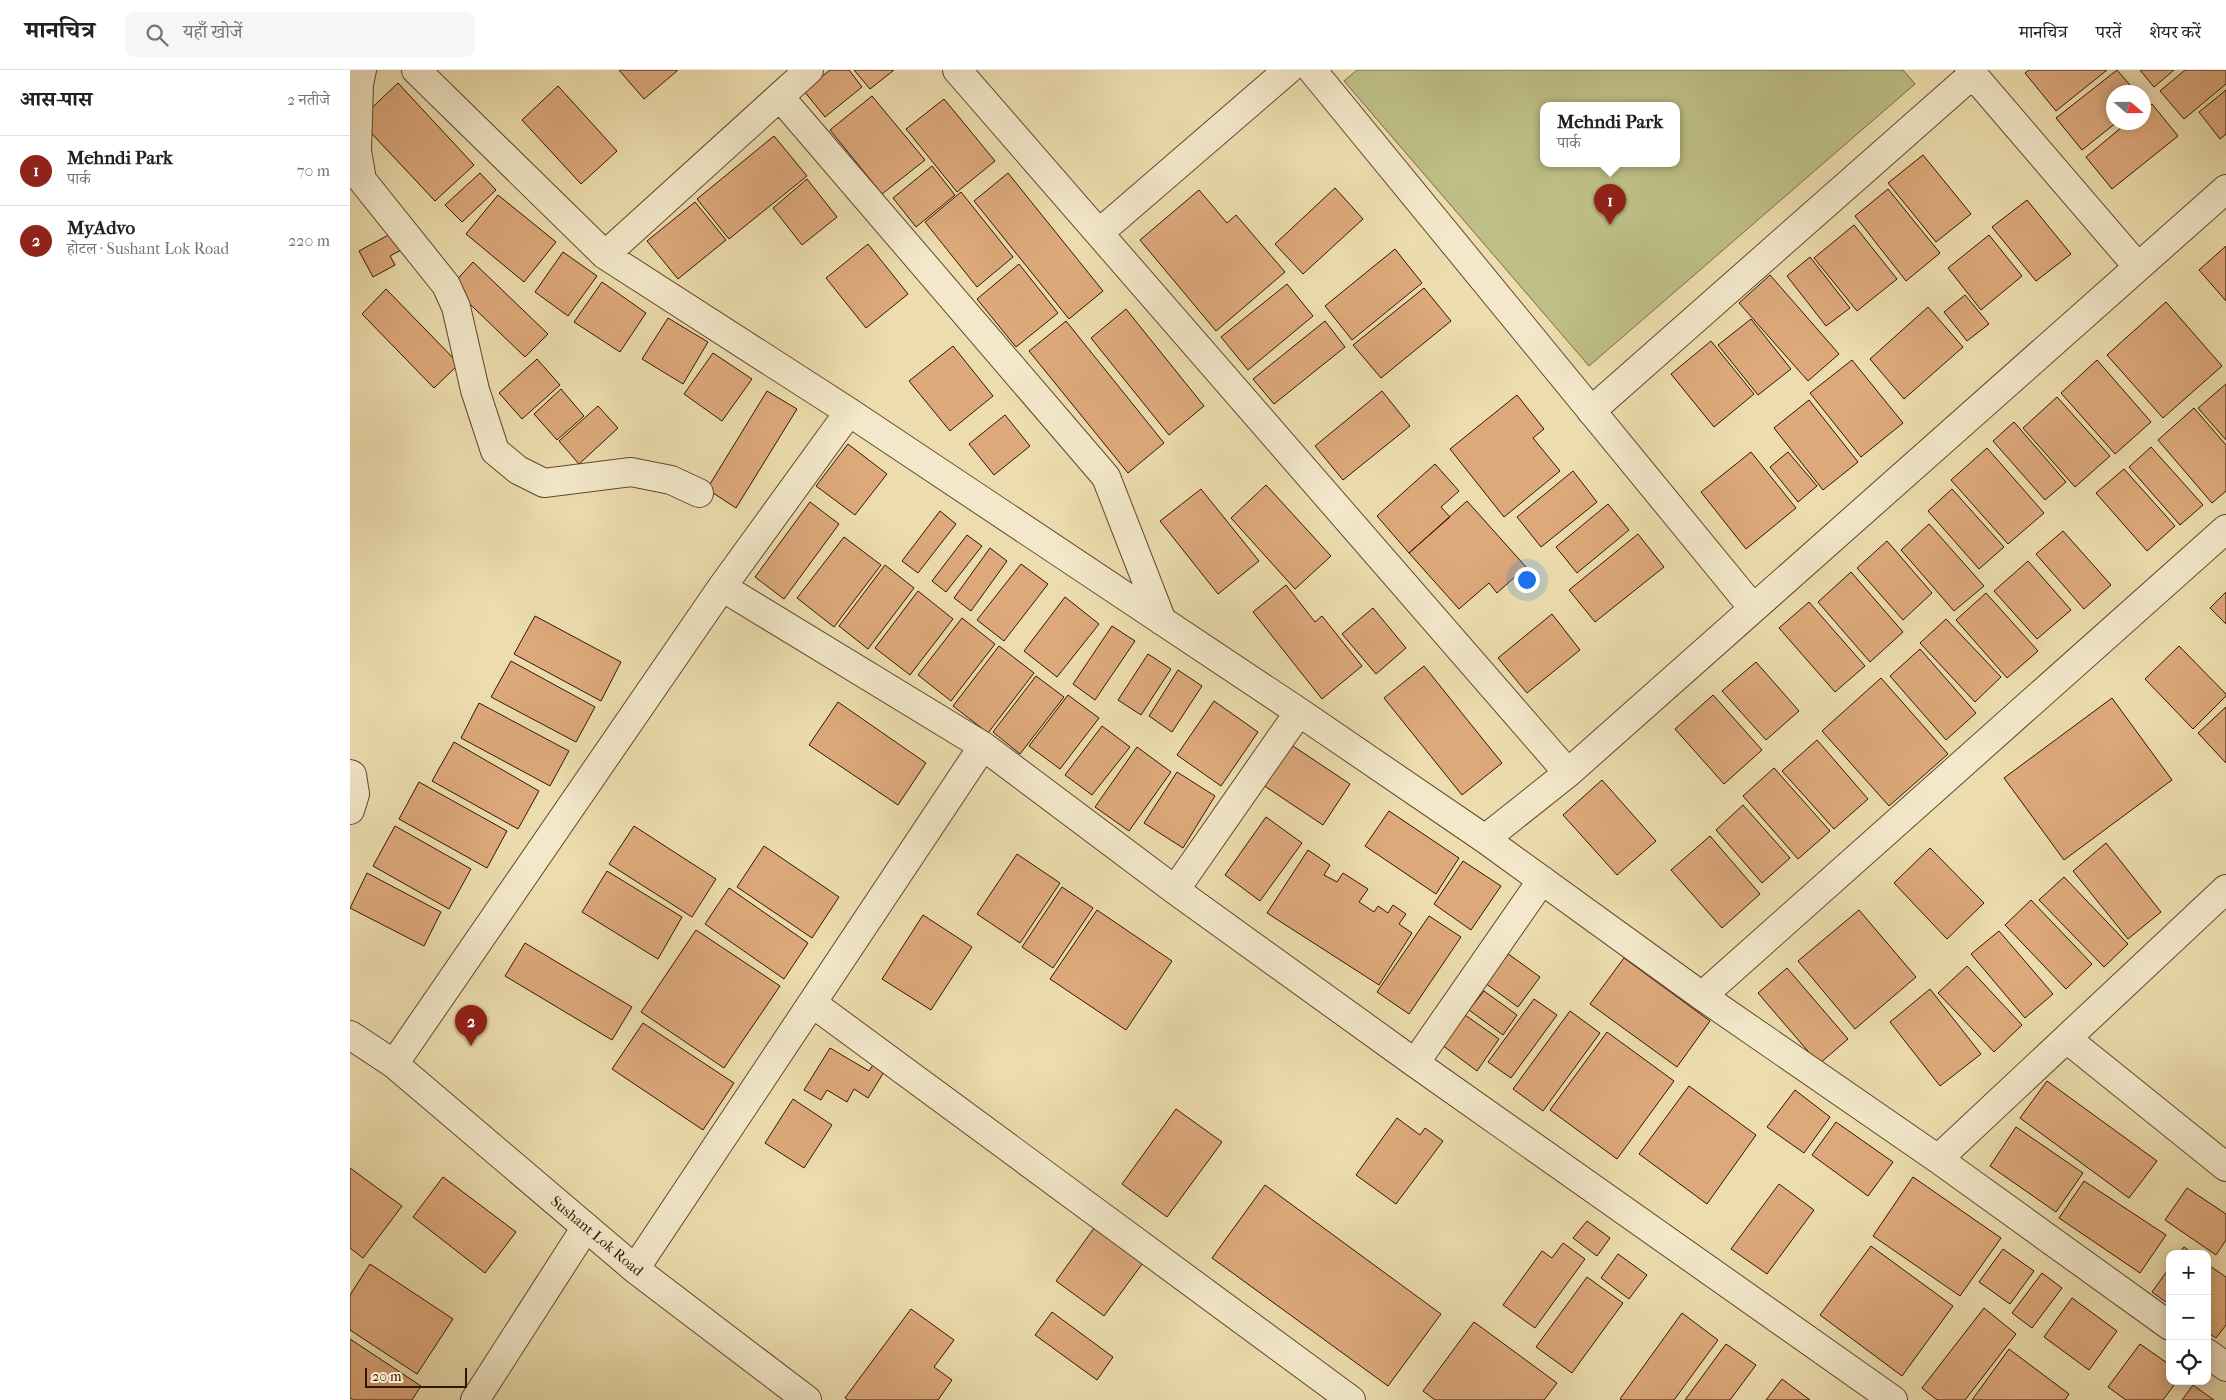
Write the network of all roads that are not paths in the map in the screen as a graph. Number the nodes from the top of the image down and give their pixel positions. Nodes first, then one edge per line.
1 (362, 70) edge
2 (416, 70) edge
3 (809, 70) edge
4 (957, 70) edge
5 (1288, 70) edge
6 (1312, 70) edge
7 (1971, 72) edge
8 (780, 97) junction
9 (2226, 189) edge
10 (1099, 233) junction
11 (606, 255) junction
12 (2138, 268) junction
13 (1591, 411) junction
14 (849, 412) junction
15 (699, 493) dead end
16 (2226, 529) edge
17 (722, 587) junction
18 (1753, 608) junction
19 (1162, 621) junction
20 (1299, 712) junction
21 (983, 746) junction
22 (1568, 773) junction
23 (350, 774) edge
24 (350, 810) edge
25 (1484, 839) junction
26 (1542, 880) junction
27 (1175, 890) junction
28 (2226, 890) edge
29 (1702, 996) junction
30 (812, 1003) junction
31 (350, 1035) edge
32 (2066, 1039) junction
33 (1415, 1063) junction
34 (394, 1064) junction
35 (1938, 1160) junction
36 (2226, 1167) edge
37 (586, 1227) junction
38 (635, 1270) junction
39 (2166, 1323) edge
40 (2211, 1356) edge
41 (2226, 1367) edge
42 (475, 1400) edge
43 (807, 1400) edge
44 (1351, 1400) edge
45 (1893, 1400) edge

1 - 15 street
2 - 11 street
3 - 8 street
4 - 10 street
5 - 10 street
6 - 13 street
7 - 12 street
7 - 13 street
8 - 11 street
8 - 19 street
9 - 12 street
10 - 22 street
11 - 14 street
12 - 18 street
13 - 18 street
14 - 17 street
14 - 19 street
16 - 29 street
17 - 21 street
17 - 34 street
18 - 22 street
19 - 20 street
20 - 25 street
20 - 27 street
21 - 27 street
21 - 30 street
22 - 25 street
23 - 24 street
25 - 26 street
26 - 29 street
26 - 33 street
27 - 33 street
28 - 32 street
29 - 35 street
30 - 38 street
30 - 44 street
31 - 34 street, Sushant Lok Road
32 - 35 street
32 - 36 street
33 - 45 street
34 - 37 street, Sushant Lok Road
35 - 39 street
37 - 38 street, Sushant Lok Road
37 - 42 street
38 - 43 street, Sushant Lok Road
40 - 41 street

